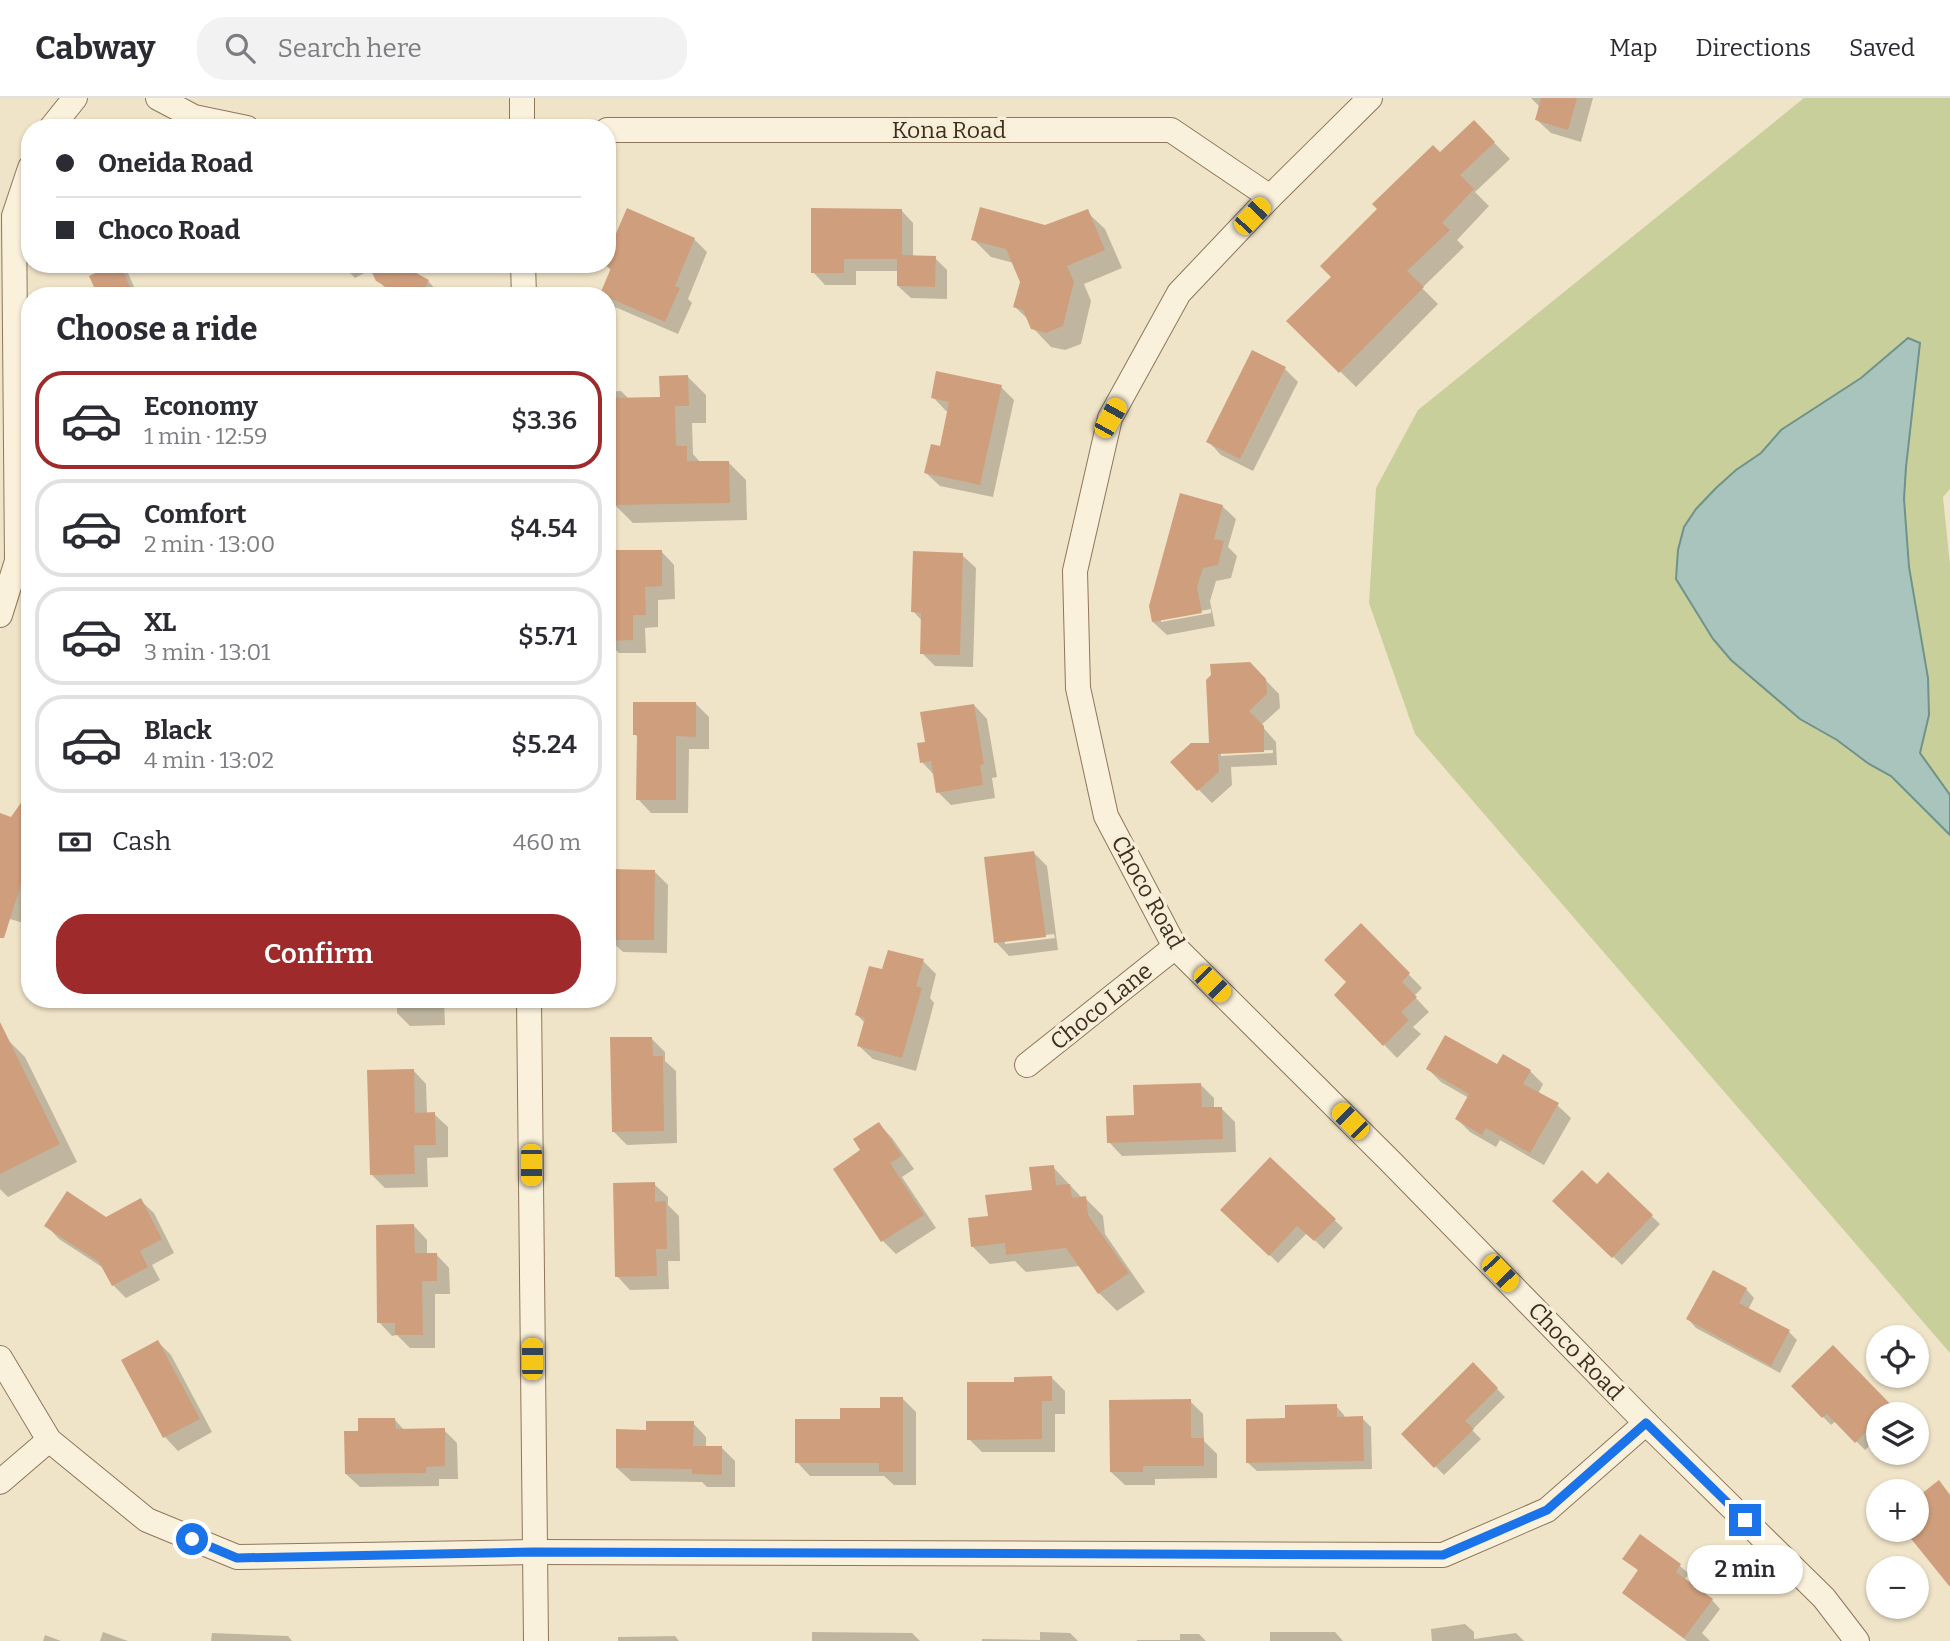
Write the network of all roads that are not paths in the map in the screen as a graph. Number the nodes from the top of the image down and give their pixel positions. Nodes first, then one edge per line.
1 (75, 98) edge
2 (158, 98) edge
3 (522, 98) edge
4 (1370, 98) edge
5 (58, 119) edge
6 (204, 119) edge
7 (522, 119) edge
8 (616, 130) edge
9 (21, 195) edge
10 (1270, 197) junction
11 (0, 615) edge
12 (1175, 947) junction
13 (529, 1008) edge
14 (1027, 1065) dead end
15 (0, 1358) edge
16 (1646, 1423) junction
17 (49, 1440) junction
18 (0, 1482) edge
19 (534, 1552) junction
20 (536, 1641) edge
21 (1857, 1641) edge

1 - 5 street
2 - 6 street
3 - 7 street
4 - 10 street, Choco Road
8 - 10 street, Kona Road
9 - 11 street
10 - 12 street, Choco Road
12 - 14 street, Choco Lane
12 - 16 street, Choco Road
13 - 19 street
15 - 17 street
16 - 19 street
16 - 21 street, Choco Road
17 - 18 street
17 - 19 street
19 - 20 street

